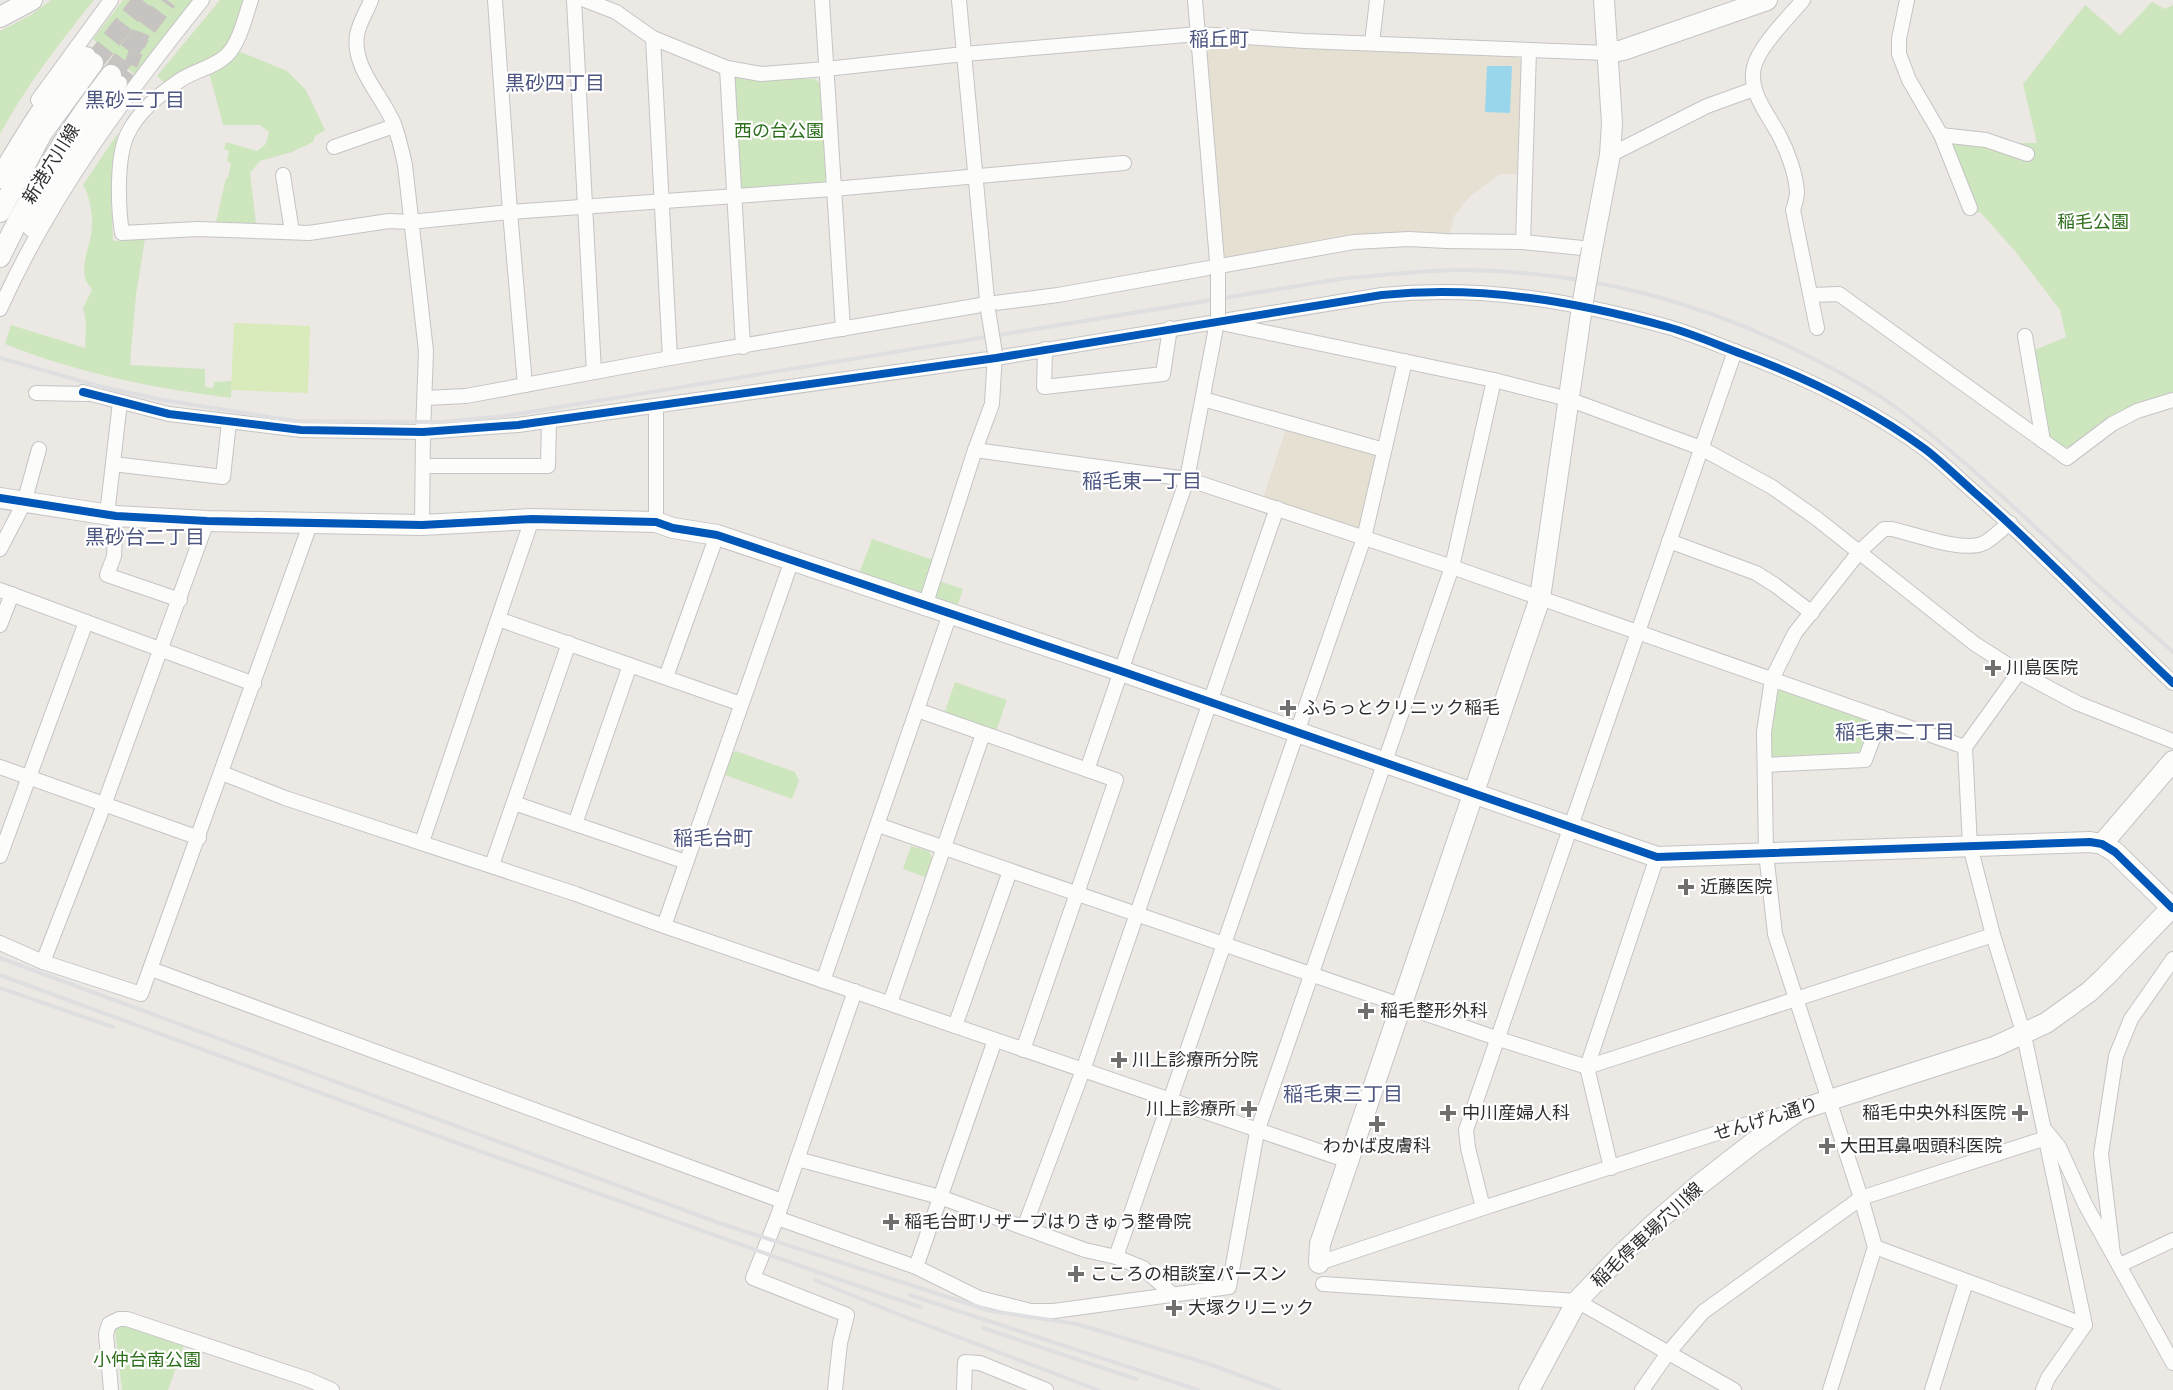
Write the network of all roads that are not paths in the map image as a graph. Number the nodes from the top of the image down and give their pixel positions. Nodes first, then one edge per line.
1 (32, 0) edge
2 (111, 0) edge
3 (202, 0) edge
4 (251, 0) edge
5 (371, 0) edge
6 (495, 0) edge
7 (574, 0) edge
8 (585, 0) edge
9 (822, 0) edge
10 (959, 0) edge
11 (1195, 0) edge
12 (1377, 0) edge
13 (1604, 0) edge
14 (1767, 0) edge
15 (1803, 0) edge
16 (1907, 0) edge
17 (0, 16) edge
18 (1198, 34) junction
19 (653, 38) junction
20 (1372, 43) junction
21 (1529, 50) junction
22 (1607, 52) junction
23 (964, 54) junction
24 (727, 68) junction
25 (826, 69) junction
26 (116, 79) joint
27 (1755, 89) junction
28 (394, 126) junction
29 (1941, 135) junction
30 (334, 147) dead end
31 (2027, 154) dead end
32 (1610, 155) junction
33 (0, 160) edge
34 (1124, 163) dead end
35 (283, 175) dead end
36 (974, 176) junction
37 (0, 178) edge
38 (833, 189) junction
39 (733, 197) junction
40 (661, 201) junction
41 (584, 207) junction
42 (1970, 208) dead end
43 (0, 212) edge
44 (510, 212) junction
45 (410, 222) junction
46 (292, 232) junction
47 (1522, 242) junction
48 (1592, 249) junction
49 (0, 257) edge
50 (1218, 270) junction
51 (1812, 295) junction
52 (0, 296) edge
53 (987, 307) junction
54 (1582, 307) junction
55 (0, 309) edge
56 (1218, 320) junction
57 (1170, 328) junction
58 (1817, 328) dead end
59 (843, 329) junction
60 (2025, 336) dead end
61 (743, 347) junction
62 (1045, 349) junction
63 (1735, 351) junction
64 (995, 355) junction
65 (670, 358) junction
66 (1405, 361) junction
67 (594, 372) junction
68 (1494, 380) junction
69 (525, 386) junction
70 (36, 393) dead end
71 (425, 398) junction
72 (1203, 399) junction
73 (1568, 399) junction
74 (2173, 400) edge
75 (120, 402) junction
76 (656, 406) junction
77 (549, 421) junction
78 (229, 422) junction
79 (423, 432) junction
80 (2043, 441) junction
81 (1701, 448) junction
82 (39, 449) dead end
83 (975, 450) junction
84 (1384, 450) junction
85 (113, 464) junction
86 (423, 466) junction
87 (1187, 479) junction
88 (0, 498) edge
89 (24, 503) junction
90 (1277, 508) junction
91 (111, 515) junction
92 (532, 519) junction
93 (207, 521) junction
94 (311, 522) junction
95 (656, 522) junction
96 (2010, 523) junction
97 (422, 525) junction
98 (717, 535) junction
99 (1364, 538) junction
100 (1669, 541) junction
101 (0, 549) edge
102 (1860, 551) junction
103 (792, 560) junction
104 (1452, 567) junction
105 (6, 592) edge
106 (1540, 598) junction
107 (180, 600) junction
108 (925, 606) junction
109 (1812, 613) junction
110 (950, 615) junction
111 (498, 619) junction
112 (86, 622) junction
113 (0, 625) edge
114 (1638, 632) junction
115 (569, 643) junction
116 (161, 649) junction
117 (630, 665) junction
118 (1120, 671) junction
119 (2019, 672) junction
120 (666, 677) junction
121 (1772, 679) junction
122 (2173, 683) edge
123 (254, 684) junction
124 (1210, 702) junction
125 (741, 704) junction
126 (917, 710) junction
127 (1881, 717) junction
128 (1297, 733) junction
129 (983, 734) junction
130 (2173, 741) edge
131 (1965, 747) junction
132 (2173, 760) edge
133 (1386, 763) junction
134 (1765, 765) junction
135 (0, 767) edge
136 (1087, 770) junction
137 (222, 772) junction
138 (29, 777) junction
139 (1474, 795) junction
140 (514, 803) junction
141 (104, 805) junction
142 (574, 824) junction
143 (878, 825) junction
144 (1570, 827) junction
145 (199, 838) junction
146 (422, 842) junction
147 (2102, 844) junction
148 (1970, 846) junction
149 (945, 847) junction
150 (1766, 853) junction
151 (0, 856) edge
152 (1657, 857) junction
153 (686, 862) junction
154 (492, 866) junction
155 (1010, 871) junction
156 (1077, 893) junction
157 (2172, 907) edge
158 (1137, 913) junction
159 (664, 926) junction
160 (1993, 935) junction
161 (0, 943) edge
162 (1224, 945) junction
163 (2173, 959) edge
164 (44, 963) junction
165 (151, 969) junction
166 (1312, 974) junction
167 (823, 981) junction
168 (855, 991) junction
169 (1796, 1000) junction
170 (890, 1004) junction
171 (1401, 1004) junction
172 (956, 1026) junction
173 (2024, 1035) junction
174 (1498, 1039) junction
175 (994, 1040) junction
176 (1023, 1050) junction
177 (1587, 1067) junction
178 (1083, 1070) junction
179 (1170, 1100) junction
180 (1829, 1101) junction
181 (1799, 1110) junction
182 (1257, 1132) junction
183 (2046, 1134) junction
184 (797, 1159) junction
185 (1348, 1161) junction
186 (1611, 1168) junction
187 (940, 1197) junction
188 (1861, 1198) junction
189 (782, 1201) junction
190 (1483, 1208) junction
191 (777, 1218) junction
192 (1024, 1228) junction
193 (2173, 1240) edge
194 (1875, 1247) junction
195 (1116, 1257) junction
196 (2116, 1259) junction
197 (1319, 1263) joint
198 (916, 1268) junction
199 (1966, 1282) junction
200 (1323, 1284) dead end
201 (1172, 1294) junction
202 (1577, 1301) junction
203 (2085, 1325) junction
204 (1668, 1353) junction
205 (2173, 1363) edge
206 (111, 1390) edge
207 (332, 1390) edge
208 (835, 1390) edge
209 (964, 1390) edge
210 (1046, 1390) edge
211 (1529, 1390) edge
212 (1642, 1390) edge
213 (1734, 1390) edge
214 (1830, 1390) edge
215 (1932, 1390) edge
216 (2043, 1390) edge

1 - 17 street
2 - 33 street
3 - 55 street
4 - 46 street
5 - 28 street
6 - 44 street
7 - 41 street
8 - 19 street
9 - 25 street
10 - 23 street
11 - 18 street
12 - 20 street
13 - 22 street
14 - 22 street
15 - 27 street
16 - 29 street
18 - 20 street
18 - 23 street
18 - 50 street
19 - 24 street
19 - 40 street
20 - 21 street
21 - 22 street
21 - 47 street
22 - 32 street
23 - 25 street
23 - 36 street
24 - 25 street
24 - 39 street
25 - 38 street
26 - 49 street, 新港穴川線
26 - 52 street
27 - 32 street
27 - 51 street
28 - 30 street
28 - 45 street
29 - 31 street
29 - 42 street
32 - 48 street
34 - 36 street
35 - 46 street
36 - 38 street
36 - 53 street
37 - 43 street, 新港穴川線
38 - 39 street
38 - 59 street
39 - 40 street
39 - 61 street
40 - 41 street
40 - 65 street
41 - 44 street
41 - 67 street
44 - 45 street
44 - 69 street
45 - 46 street
45 - 71 street
47 - 48 street
47 - 50 street
48 - 54 street, bridge
50 - 53 street
50 - 56 street, bridge
51 - 58 street
51 - 80 street
53 - 59 street
53 - 64 street, bridge
54 - 56 street
54 - 63 street
54 - 73 street
56 - 57 street
56 - 66 street
56 - 72 street
57 - 62 street
57 - 62 street
59 - 61 street
60 - 80 street
61 - 65 street
62 - 64 street
63 - 81 street
63 - 96 street
64 - 76 street
64 - 83 street
65 - 67 street
66 - 68 street
66 - 84 street
67 - 69 street
68 - 73 street
68 - 104 street
69 - 71 street
70 - 75 street
71 - 79 street
72 - 84 street
72 - 87 street
73 - 81 street
73 - 106 street
74 - 80 street
75 - 78 street
75 - 85 street
76 - 77 street
76 - 95 street
77 - 79 street
77 - 86 street
78 - 79 street
78 - 85 street
79 - 86 street
81 - 100 street
81 - 102 street
82 - 89 street
83 - 87 street
83 - 108 street
84 - 99 street
85 - 91 street
86 - 97 street
87 - 90 street
87 - 118 street
88 - 89 street
89 - 91 street
89 - 101 street
90 - 99 street
90 - 124 street
91 - 93 street
91 - 107 street
92 - 95 street
92 - 97 street
92 - 111 street
93 - 94 street
93 - 107 street
94 - 97 street
94 - 123 street
95 - 98 street
96 - 102 street
96 - 122 street
98 - 103 street
98 - 120 street
99 - 104 street
99 - 128 street
100 - 109 street
100 - 114 street
102 - 109 street
102 - 119 street
103 - 108 street
103 - 125 street
104 - 106 street
104 - 133 street
105 - 112 street
105 - 113 street
106 - 114 street
106 - 139 street
107 - 116 street
108 - 110 street
109 - 121 street
110 - 118 street
110 - 126 street
111 - 115 street
111 - 146 street
112 - 116 street
112 - 138 street
114 - 121 street
114 - 144 street
115 - 117 street
115 - 140 street
116 - 123 street
116 - 141 street
117 - 120 street
117 - 142 street
118 - 124 street
118 - 136 street
119 - 130 street
119 - 131 street
120 - 125 street
121 - 127 street
121 - 134 street
123 - 137 street
124 - 128 street
124 - 158 street
125 - 153 street
126 - 129 street
126 - 143 street
127 - 131 street
127 - 134 street
128 - 133 street
128 - 162 street
129 - 136 street
129 - 149 street
131 - 148 street
132 - 147 street
133 - 139 street
133 - 166 street
134 - 150 street
135 - 138 street
136 - 156 street
137 - 145 street
137 - 146 street
138 - 141 street
138 - 151 street
139 - 144 street
139 - 171 street
140 - 142 street
140 - 154 street
141 - 145 street
141 - 164 street
142 - 153 street
143 - 149 street
143 - 167 street
144 - 152 street
144 - 174 street
145 - 165 street
146 - 154 street
147 - 148 street
147 - 157 street
148 - 150 street
148 - 160 street
149 - 155 street
149 - 170 street
150 - 152 street
150 - 169 street
152 - 177 street
153 - 159 street
154 - 159 street
155 - 156 street
155 - 172 street
156 - 158 street
156 - 176 street
157 - 173 street, せんげん通り
158 - 162 street
158 - 178 street
159 - 167 street
160 - 169 street
160 - 173 street
161 - 164 street
162 - 166 street
162 - 179 street
163 - 196 street
164 - 165 street
165 - 189 street
166 - 171 street
166 - 182 street
167 - 168 street
168 - 170 street
168 - 184 street
169 - 177 street
169 - 180 street
170 - 172 street
171 - 174 street
171 - 185 street
172 - 175 street
173 - 180 street, せんげん通り
173 - 183 street
174 - 177 street
174 - 190 street
175 - 176 street
175 - 187 street
176 - 178 street
177 - 186 street
178 - 179 street
178 - 192 street
179 - 182 street
179 - 195 street
180 - 181 street, せんげん通り
180 - 188 street
181 - 186 street, せんげん通り
181 - 202 street, 稲毛停車場穴川線
182 - 185 street
182 - 201 street
183 - 188 street
183 - 196 street
183 - 203 street
184 - 187 street
184 - 189 street
185 - 197 street
186 - 190 street, せんげん通り
187 - 192 street
187 - 198 street
188 - 194 street
188 - 204 street
189 - 191 street
190 - 197 street, せんげん通り
191 - 198 street
191 - 208 street
192 - 195 street
193 - 196 street
194 - 199 street
194 - 214 street
195 - 201 street
196 - 205 street
198 - 201 street
199 - 203 street
199 - 215 street
200 - 202 street
202 - 204 street
202 - 211 street, 稲毛停車場穴川線
203 - 216 street
204 - 212 street
204 - 213 street
206 - 207 street
209 - 210 street

